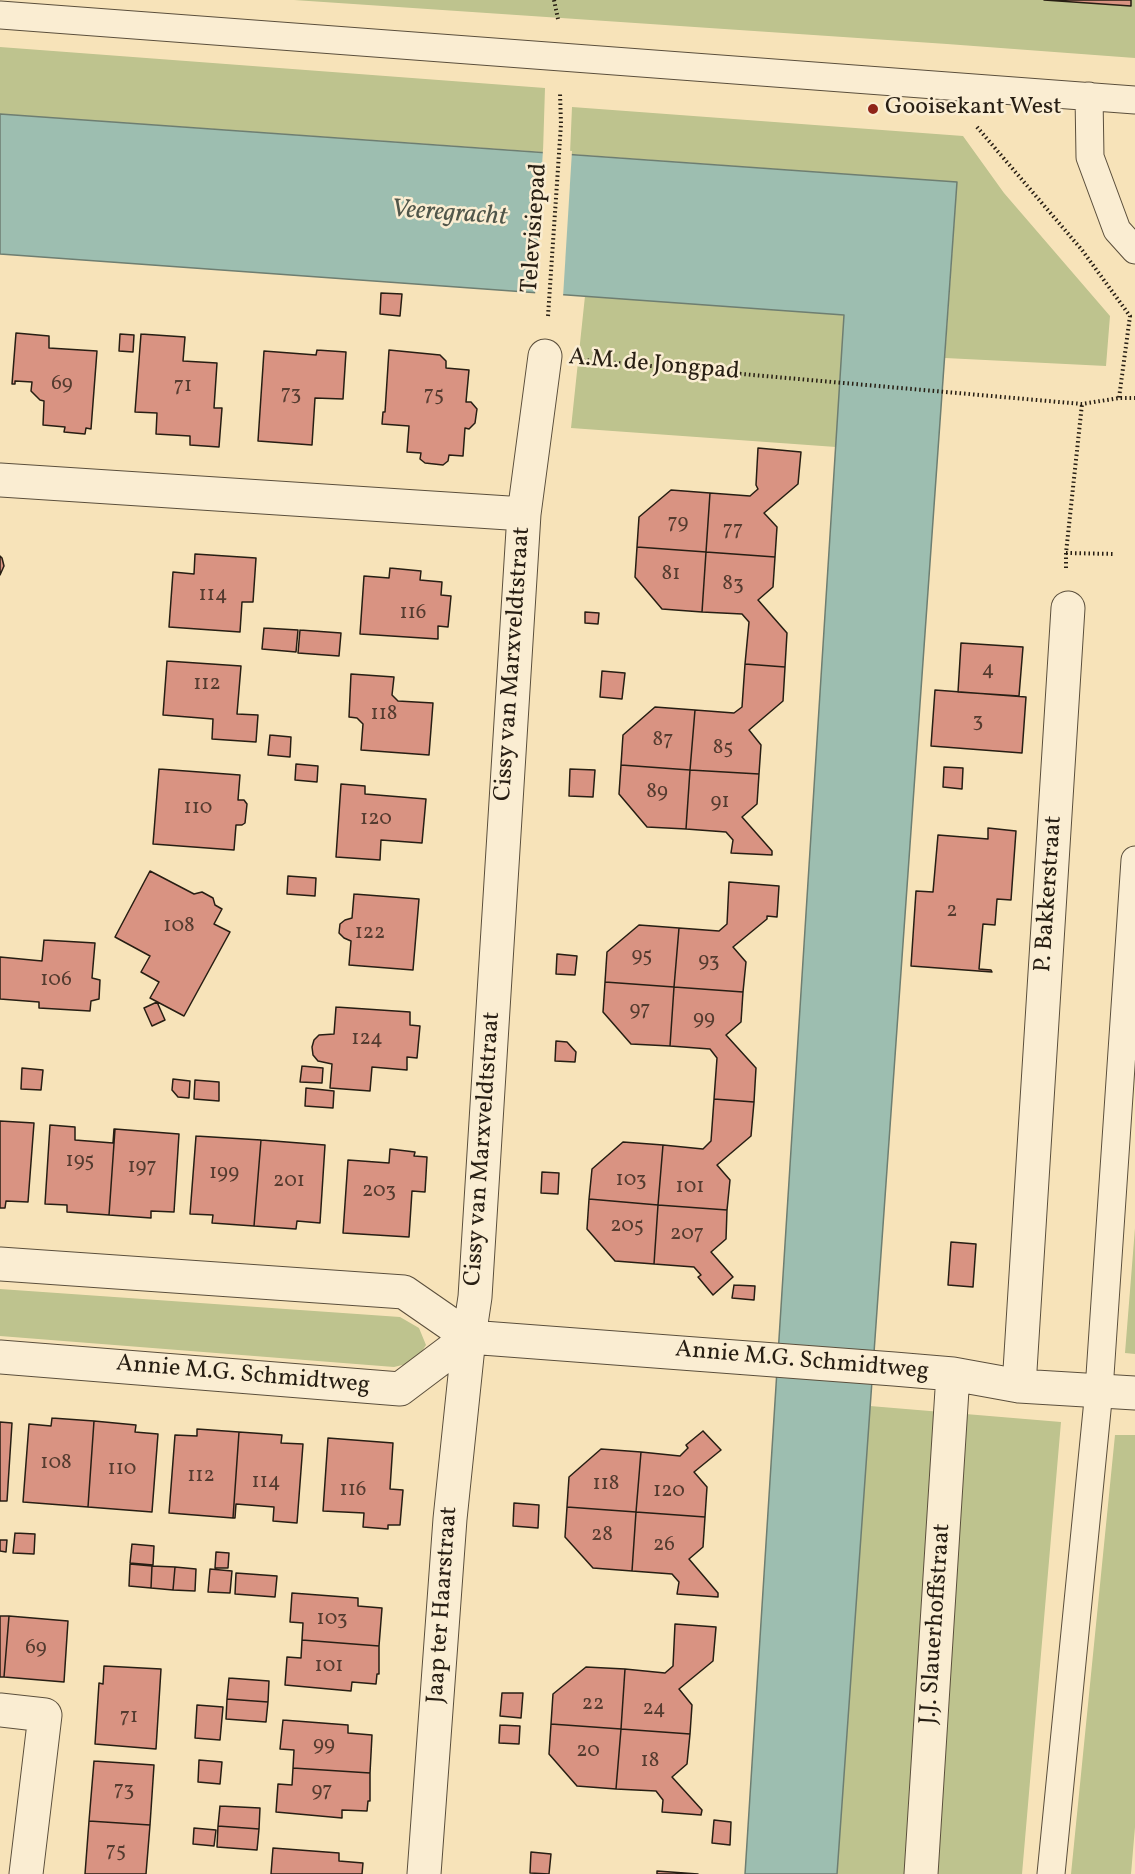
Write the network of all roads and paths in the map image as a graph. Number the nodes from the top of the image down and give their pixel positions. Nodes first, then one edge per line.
1 (0, 15) edge
2 (1089, 96) junction
3 (1135, 100) edge
4 (561, 124) dead end
5 (977, 126) dead end
6 (1135, 250) edge
7 (547, 322) dead end
8 (545, 357) joint
9 (1119, 398) junction
10 (1135, 398) edge
11 (1082, 404) junction
12 (0, 480) edge
13 (524, 514) junction
14 (1066, 553) junction
15 (1115, 554) dead end
16 (1068, 608) joint
17 (1135, 861) edge
18 (0, 1264) edge
19 (469, 1337) junction
20 (0, 1357) edge
21 (953, 1374) junction
22 (1019, 1386) junction
23 (1099, 1390) junction
24 (1135, 1393) edge
25 (0, 1710) edge
26 (26, 1874) edge
27 (424, 1874) edge
28 (921, 1874) edge
29 (1051, 1874) edge

1 - 2 lane
2 - 3 lane
2 - 6 lane
4 - 7 path, Televisiepad
5 - 9 path
8 - 11 path, A.M. de Jongpad
8 - 13 street, A.M. de Jongpad
9 - 10 path
9 - 11 path
11 - 14 path
12 - 13 street, Cissy van Marxveldtstraat
13 - 19 street, Cissy van Marxveldtstraat
14 - 15 path
14 - 16 path
16 - 22 street, P. Bakkerstraat
17 - 23 lane
18 - 19 street
19 - 20 street, Annie M.G. Schmidtweg
19 - 21 street, Annie M.G. Schmidtweg
19 - 27 street, Jaap ter Haarstraat
21 - 22 street, Annie M.G. Schmidtweg
21 - 28 street, J.J. Slauerhoffstraat
22 - 23 street, Annie M.G. Schmidtweg
23 - 24 street, Annie M.G. Schmidtweg
23 - 29 lane
25 - 26 street

